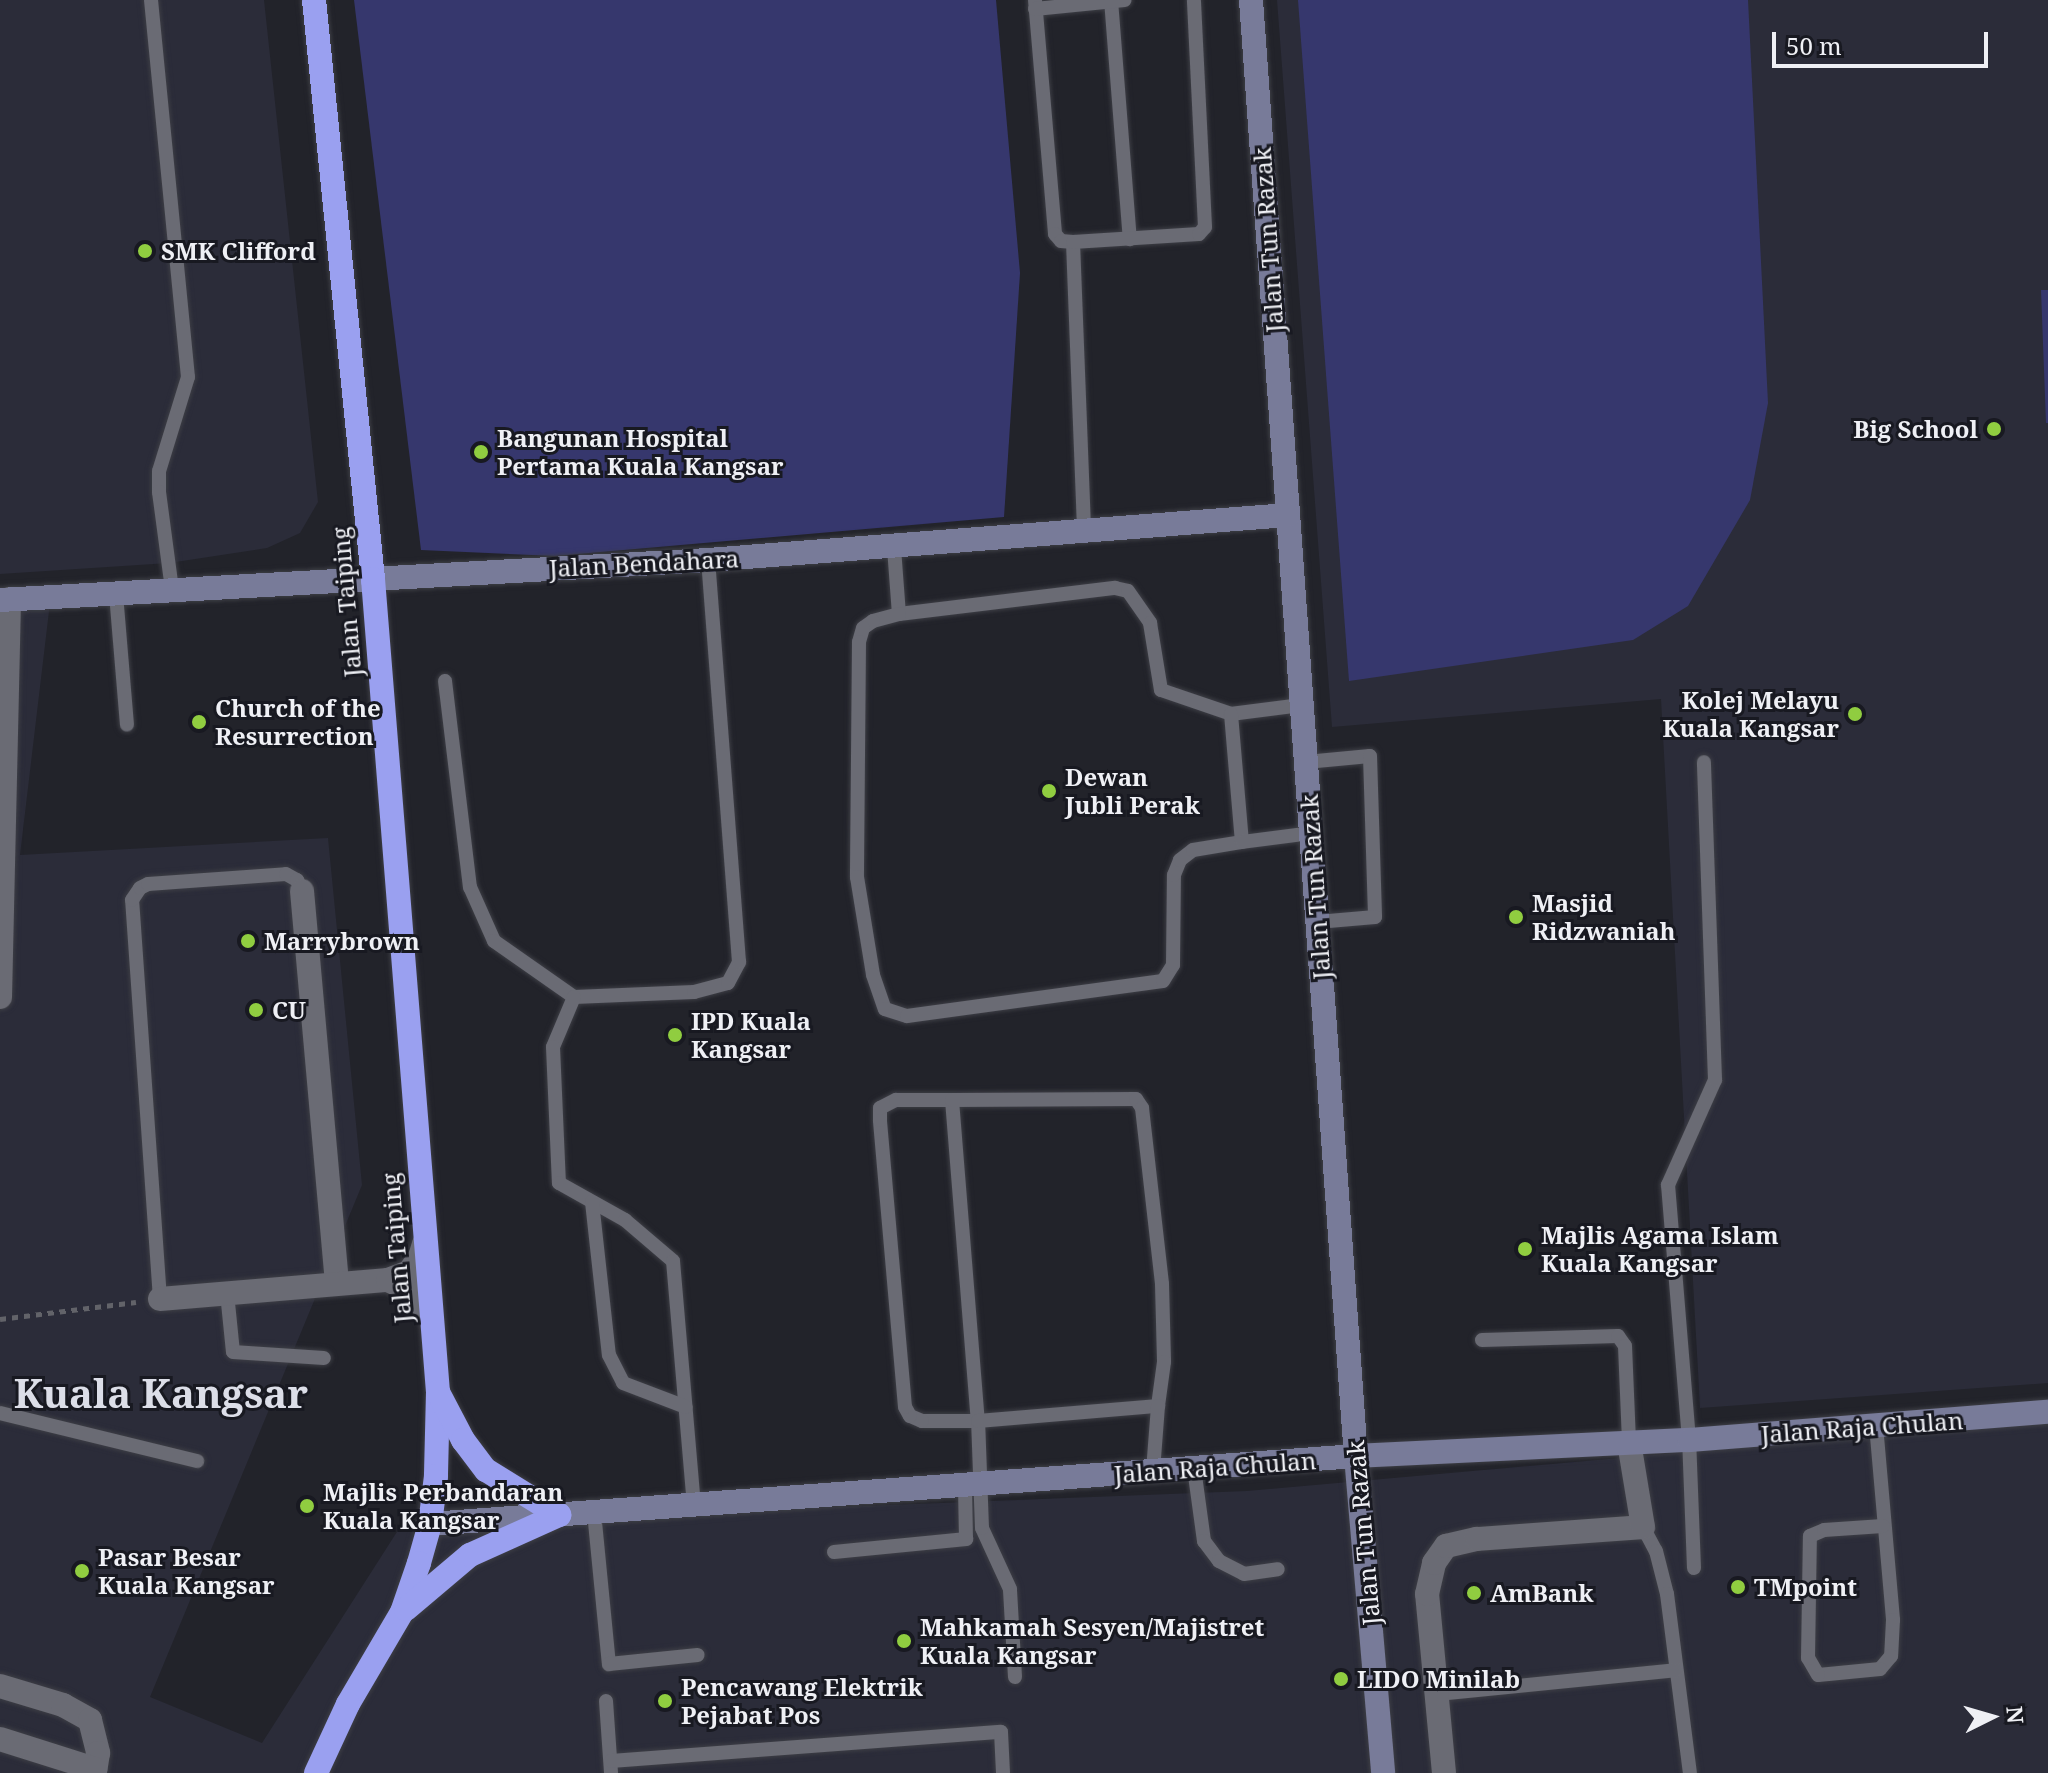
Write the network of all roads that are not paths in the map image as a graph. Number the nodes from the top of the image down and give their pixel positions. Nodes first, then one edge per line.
1 (151, 0) edge
2 (314, 0) edge
3 (1115, 0) edge
4 (1194, 0) edge
5 (1251, 0) edge
6 (1035, 4) edge
7 (1130, 239) junction
8 (1073, 242) junction
9 (1288, 515) junction
10 (1084, 532) junction
11 (894, 548) junction
12 (708, 560) junction
13 (373, 579) junction
14 (172, 590) junction
15 (116, 594) junction
16 (4, 599) edge
17 (899, 614) junction
18 (445, 681) dead end
19 (1301, 705) junction
20 (3, 708) edge
21 (1231, 714) junction
22 (127, 725) dead end
23 (1306, 762) junction
24 (1704, 762) dead end
25 (1311, 833) junction
26 (1242, 842) junction
27 (302, 891) joint
28 (1317, 922) junction
29 (0, 997) edge
30 (574, 997) junction
31 (952, 1100) junction
32 (592, 1202) junction
33 (424, 1244) junction
34 (388, 1280) junction
35 (337, 1283) junction
36 (227, 1293) junction
37 (160, 1299) joint
38 (430, 1317) junction
39 (1482, 1340) dead end
40 (324, 1358) dead end
41 (438, 1392) junction
42 (1158, 1406) junction
43 (686, 1407) junction
44 (2048, 1412) edge
45 (0, 1413) edge
46 (978, 1421) junction
47 (1876, 1425) junction
48 (1689, 1440) junction
49 (1629, 1442) junction
50 (1356, 1456) junction
51 (197, 1461) dead end
52 (1194, 1468) junction
53 (1153, 1471) junction
54 (973, 1484) junction
55 (694, 1505) junction
56 (594, 1512) junction
57 (559, 1515) junction
58 (430, 1524) junction
59 (1883, 1526) junction
60 (1643, 1527) junction
61 (834, 1552) dead end
62 (1694, 1568) dead end
63 (1278, 1569) dead end
64 (402, 1612) junction
65 (698, 1655) dead end
66 (1676, 1670) junction
67 (1015, 1677) dead end
68 (0, 1686) edge
69 (1437, 1694) junction
70 (606, 1701) dead end
71 (0, 1739) edge
72 (611, 1767) edge
73 (95, 1771) edge
74 (316, 1773) edge
75 (1003, 1773) edge
76 (1383, 1773) edge
77 (1444, 1773) edge
78 (1690, 1773) edge

1 - 14 lane
2 - 13 highway, Jalan Taiping
3 - 6 lane
3 - 7 lane
4 - 7 lane
5 - 9 street, Jalan Tun Razak
6 - 8 lane
7 - 8 lane
8 - 10 lane
9 - 10 street, Jalan Bendahara
9 - 19 street, Jalan Tun Razak
10 - 11 street, Jalan Bendahara
11 - 12 street, Jalan Bendahara
11 - 17 lane
12 - 13 street, Jalan Bendahara
12 - 30 lane
13 - 14 street, Jalan Bendahara
13 - 33 highway, Jalan Taiping
14 - 15 street, Jalan Bendahara
15 - 16 street, Jalan Bendahara
15 - 22 lane
16 - 20 street
17 - 21 lane
17 - 26 lane
18 - 30 lane
19 - 21 lane
19 - 23 street, Jalan Tun Razak
20 - 29 street
21 - 26 lane
23 - 25 street, Jalan Tun Razak
23 - 28 lane
24 - 48 lane
25 - 26 lane
25 - 28 street, Jalan Tun Razak
27 - 35 street
27 - 37 lane
28 - 50 street, Jalan Tun Razak
30 - 32 lane
31 - 42 lane
31 - 46 lane
31 - 46 lane
32 - 43 lane
32 - 43 lane
33 - 34 street
33 - 38 highway, Jalan Taiping
34 - 35 street
34 - 38 street
35 - 36 street
36 - 37 street
36 - 40 lane
38 - 41 highway, Jalan Taiping
39 - 49 lane
41 - 57 highway
41 - 58 highway
42 - 46 lane
42 - 53 lane
43 - 55 lane
44 - 47 street, Jalan Raja Chulan
45 - 51 lane
46 - 54 lane
47 - 48 street, Jalan Raja Chulan
47 - 59 lane
48 - 49 street, Jalan Raja Chulan
48 - 62 lane
49 - 50 street, Jalan Raja Chulan
49 - 60 street
50 - 52 street, Jalan Raja Chulan
50 - 76 street, Jalan Tun Razak
52 - 53 street, Jalan Raja Chulan
52 - 63 lane
53 - 54 street, Jalan Raja Chulan
54 - 55 street, Jalan Raja Chulan
54 - 61 lane
54 - 67 lane
55 - 56 street, Jalan Raja Chulan
56 - 57 street, Jalan Raja Chulan
56 - 65 lane
57 - 58 street, Jalan Raja Chulan
57 - 64 highway
58 - 64 highway
59 - 59 lane
60 - 66 lane
60 - 69 street
64 - 74 highway
66 - 69 lane
66 - 78 lane
68 - 73 street
69 - 77 street
70 - 72 lane
71 - 73 street
72 - 75 lane

